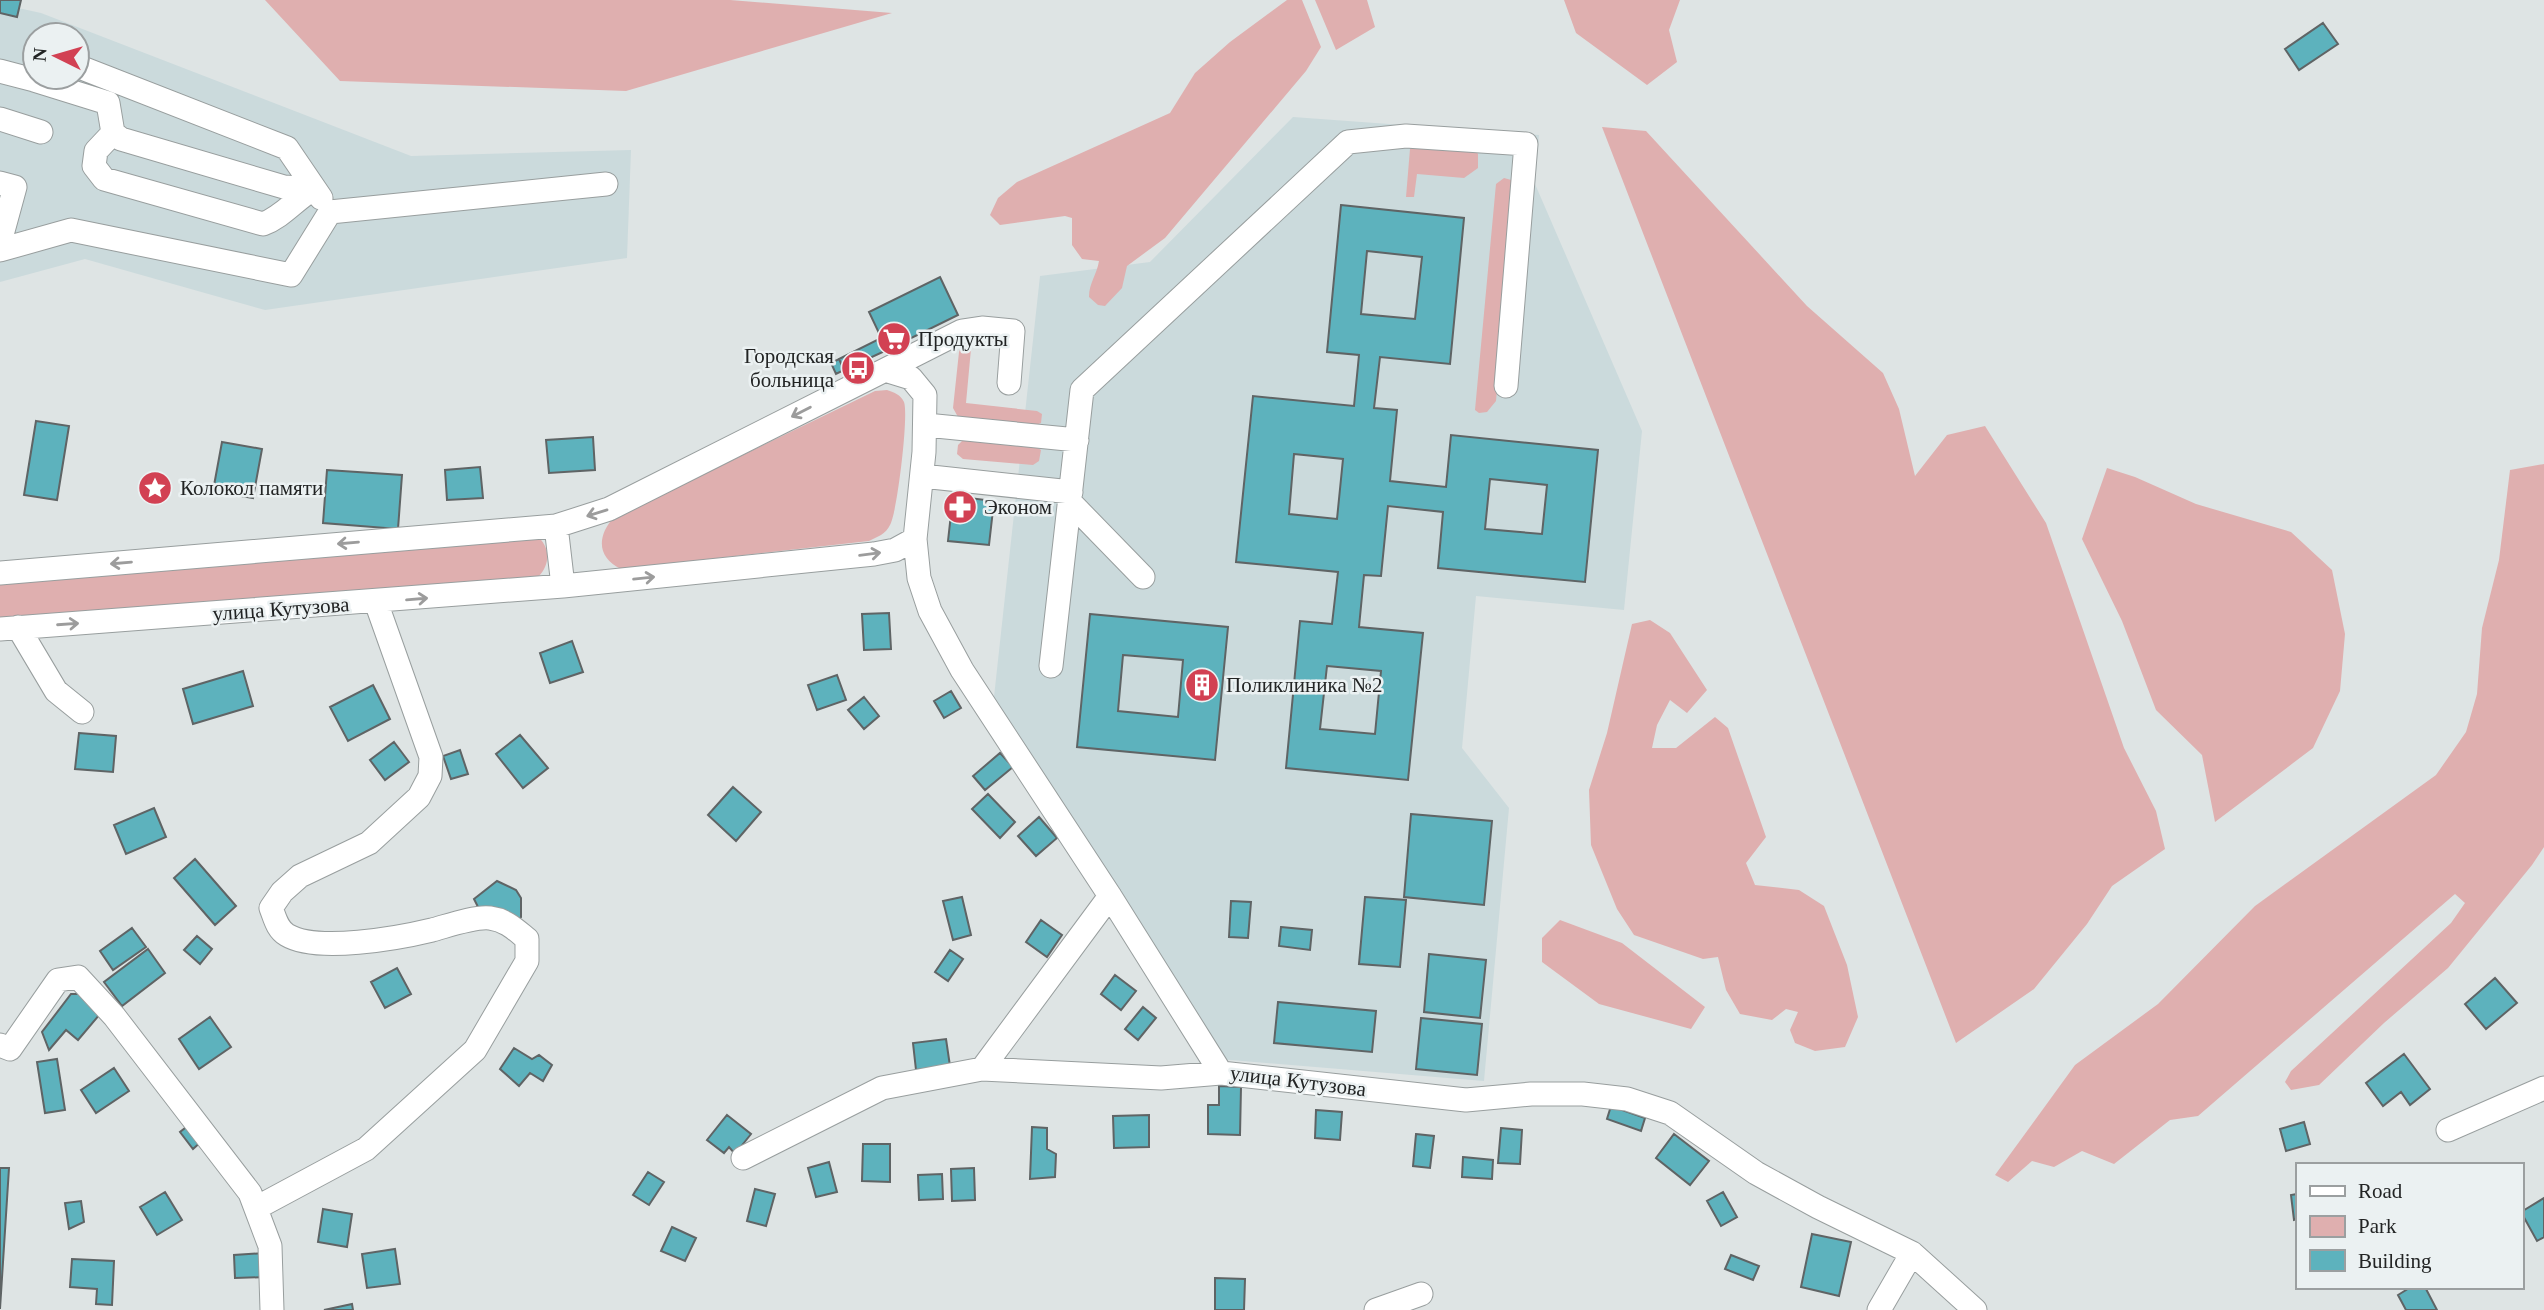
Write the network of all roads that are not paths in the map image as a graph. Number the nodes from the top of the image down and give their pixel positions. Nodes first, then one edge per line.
1 (0, 71) edge
2 (91, 71) edge
3 (21, 75) edge
4 (74, 91) edge
5 (0, 119) edge
6 (41, 132) dead end
7 (113, 133) junction
8 (0, 183) edge
9 (606, 184) dead end
10 (314, 189) junction
11 (330, 212) junction
12 (0, 242) edge
13 (0, 250) edge
14 (885, 370) junction
15 (1009, 383) dead end
16 (1506, 386) dead end
17 (926, 425) junction
18 (1077, 440) junction
19 (922, 476) junction
20 (1071, 497) junction
21 (556, 526) junction
22 (915, 539) junction
23 (0, 573) edge
24 (1143, 577) dead end
25 (563, 586) junction
26 (376, 602) junction
27 (9, 628) edge
28 (1051, 666) dead end
29 (82, 712) dead end
30 (1110, 896) junction
31 (0, 1045) edge
32 (982, 1069) junction
33 (1221, 1073) junction
34 (2544, 1088) edge
35 (2448, 1130) dead end
36 (743, 1158) dead end
37 (256, 1208) junction
38 (1912, 1253) junction
39 (1421, 1294) dead end
40 (272, 1310) edge
41 (1376, 1310) edge
42 (1880, 1310) edge
43 (1975, 1310) edge

1 - 3 street
2 - 10 street
4 - 7 street
5 - 6 street
7 - 10 street
7 - 10 street
8 - 12 street
9 - 11 street
10 - 11 street
11 - 13 street
14 - 15 street
14 - 17 street, улица Кутузова
14 -> 21 street
16 - 18 street
17 - 18 street
17 - 19 street, улица Кутузова
18 - 20 street
19 - 20 street
19 - 22 street, улица Кутузова
20 - 24 street
20 - 28 street
21 -> 23 street
21 - 25 street
25 -> 22 street, улица Кутузова
22 - 30 street, улица Кутузова
26 -> 25 street, улица Кутузова
27 -> 26 street, улица Кутузова
26 - 37 street
27 - 29 street
30 - 32 street
30 - 33 street, улица Кутузова
31 - 37 street
32 - 33 street
32 - 36 street
33 - 38 street, улица Кутузова
34 - 35 street
37 - 40 street
38 - 42 street
38 - 43 street, улица Кутузова
39 - 41 street

